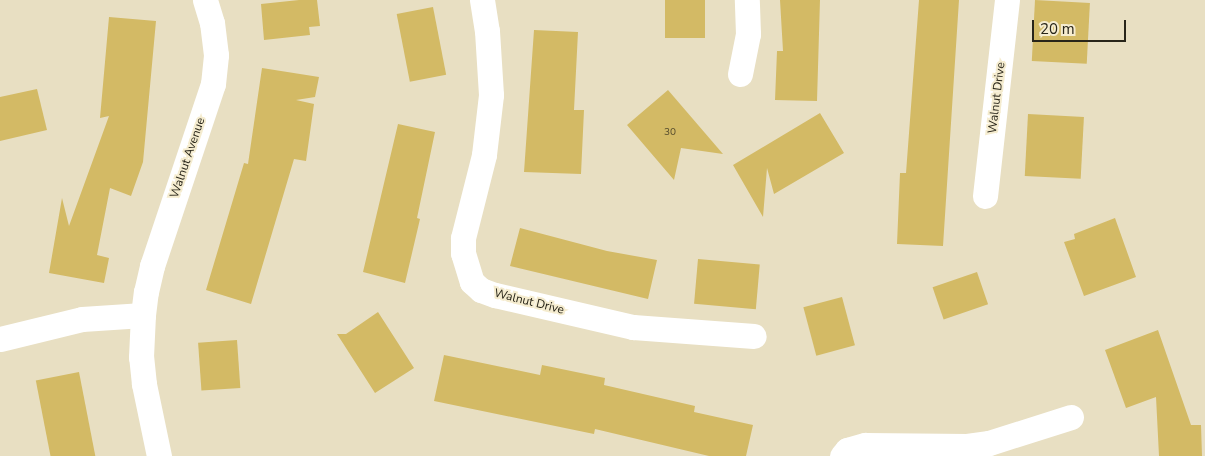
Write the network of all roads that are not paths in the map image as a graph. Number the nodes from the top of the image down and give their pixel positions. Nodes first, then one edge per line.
1 (206, 0) edge
2 (482, 0) edge
3 (747, 0) edge
4 (1007, 0) edge
5 (740, 74) dead end
6 (985, 196) dead end
7 (143, 315) junction
8 (754, 336) dead end
9 (0, 339) edge
10 (1071, 418) dead end
11 (159, 456) edge
12 (842, 456) edge

1 - 7 street, Walnut Avenue
2 - 8 street, Walnut Drive
3 - 5 street
4 - 6 street, Walnut Drive
7 - 9 street
7 - 11 street, Walnut Avenue
10 - 12 street

